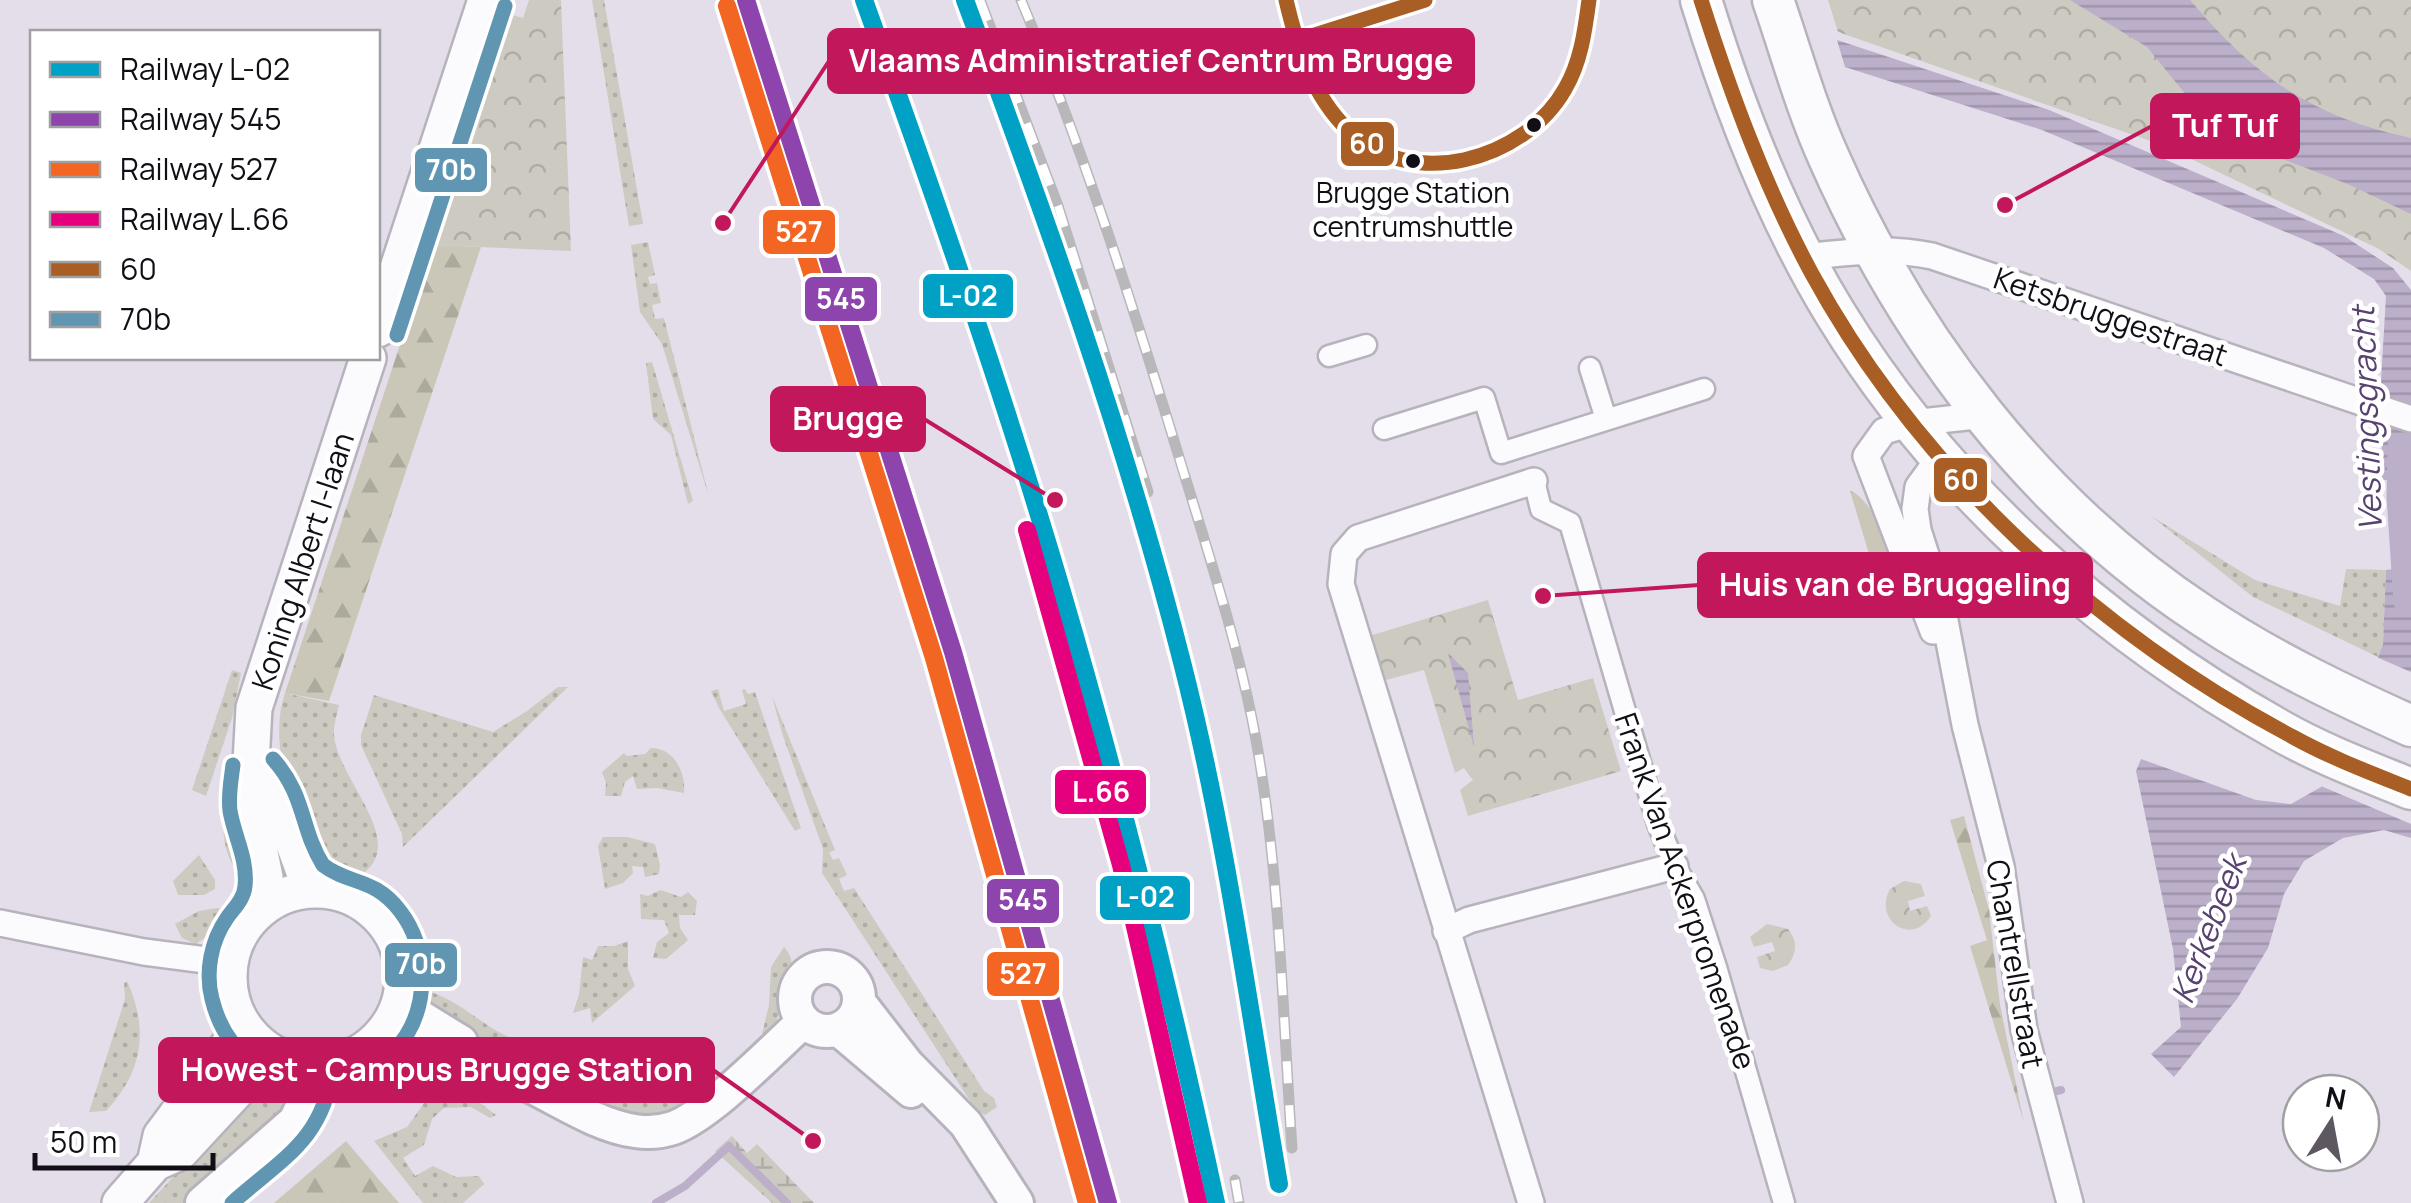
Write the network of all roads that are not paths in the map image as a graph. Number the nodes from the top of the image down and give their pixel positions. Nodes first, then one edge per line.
1 (486, 0) edge
2 (1701, 0) edge
3 (1773, 0) edge
4 (1874, 250) junction
5 (1804, 257) junction
6 (380, 324) edge
7 (1366, 345) dead end
8 (1329, 356) dead end
9 (367, 360) edge
10 (1590, 368) dead end
11 (1704, 388) dead end
12 (1984, 415) junction
13 (1606, 419) junction
14 (2411, 419) edge
15 (1912, 424) junction
16 (1384, 429) dead end
17 (1939, 458) junction
18 (1534, 460) junction
19 (1965, 725) junction
20 (2411, 726) edge
21 (259, 786) junction
22 (2411, 789) edge
23 (1675, 866) junction
24 (322, 890) junction
25 (259, 910) junction
26 (0, 922) edge
27 (1446, 931) junction
28 (230, 963) junction
29 (400, 999) junction
30 (859, 1002) junction
31 (240, 1022) junction
32 (804, 1022) junction
33 (838, 1029) junction
34 (382, 1034) junction
35 (455, 1047) junction
36 (278, 1056) junction
37 (313, 1064) junction
38 (187, 1124) junction
39 (120, 1203) edge
40 (202, 1203) edge
41 (1005, 1203) edge
42 (1017, 1203) edge
43 (1532, 1203) edge
44 (1784, 1203) edge
45 (2070, 1203) edge

1 - 6 main road
2 - 5 main road
3 - 4 main road
4 - 5 street, Ketsbruggestraat
4 - 12 main road
4 - 14 street, Ketsbruggestraat
5 - 15 main road
7 - 8 street
9 - 21 main road, Koning Albert I-laan
10 - 13 street
11 - 13 street
12 - 15 street, Chantrellstraat
12 - 17 main road
12 - 20 main road
13 - 18 street
15 - 17 main road
15 - 19 street, Chantrellstraat
16 - 18 street
17 - 19 street, Chantrellstraat
17 - 22 main road
18 - 23 street, Frank Van Ackerpromenade
18 - 27 street
19 - 45 street, Chantrellstraat
21 - 24 main road, Koning Albert I-laan
21 - 25 main road, Koning Albert I-laan
23 - 27 street
23 - 44 street, Frank Van Ackerpromenade
24 - 25 main road
24 - 29 main road
25 - 28 main road
26 - 28 street
27 - 43 street
28 - 31 main road
29 - 34 main road
29 - 35 street
30 - 32 street
30 - 33 street
30 - 42 street
31 - 36 main road
31 - 38 main road
32 - 33 street
32 - 35 street
33 - 41 street
34 - 35 street
34 - 37 main road
36 - 37 main road
36 - 38 main road
37 - 40 street
38 - 39 main road

